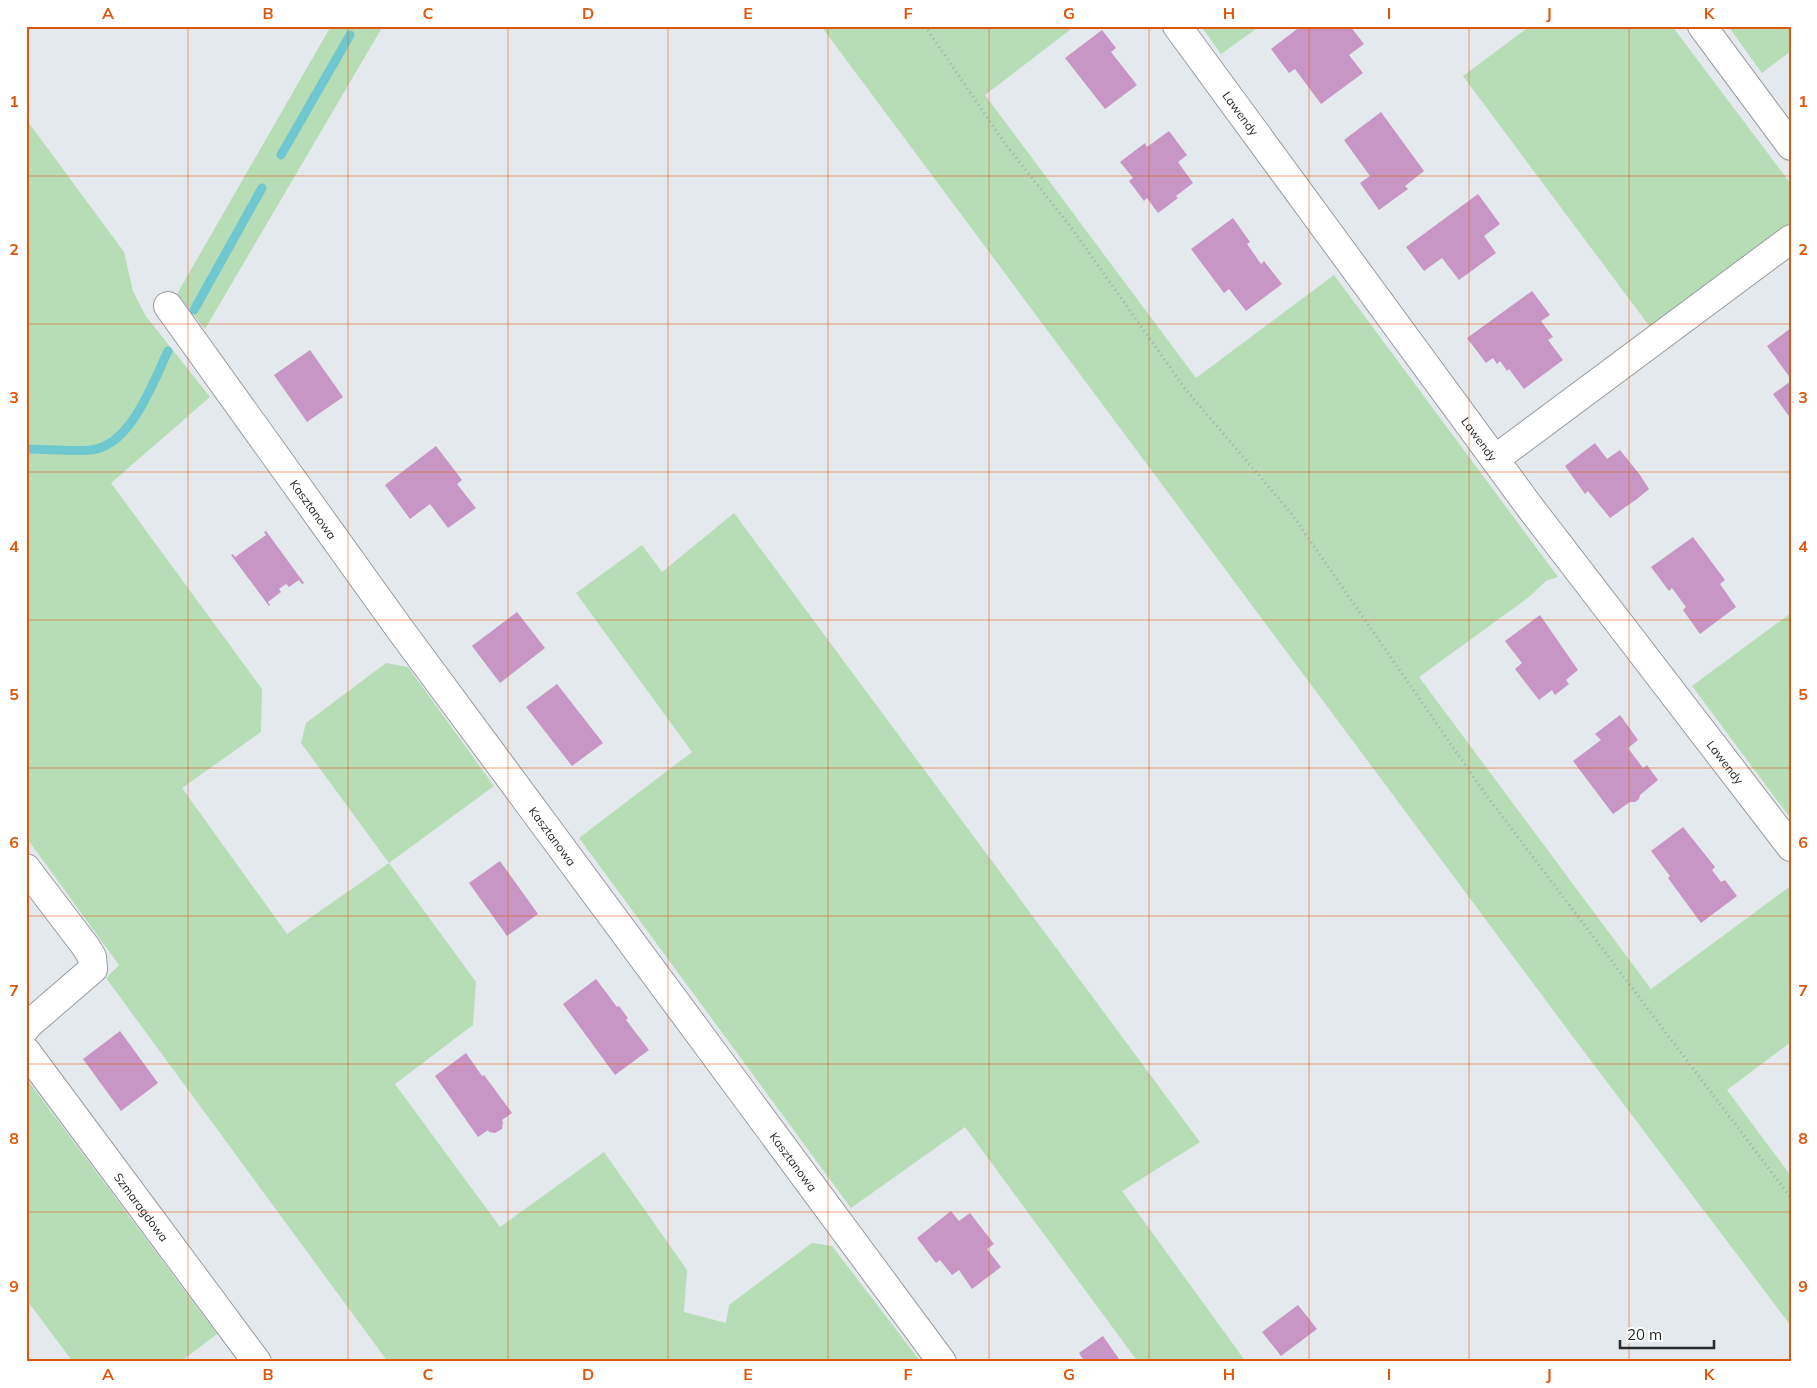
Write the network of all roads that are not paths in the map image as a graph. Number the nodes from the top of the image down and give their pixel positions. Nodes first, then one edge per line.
1 (1177, 26) edge
2 (1702, 26) edge
3 (1791, 146) edge
4 (1791, 239) edge
5 (168, 306) dead end
6 (1495, 459) junction
7 (1791, 847) edge
8 (26, 868) edge
9 (26, 1028) edge
10 (26, 1051) edge
11 (257, 1362) edge
12 (942, 1362) edge

1 - 6 street, Lawendy
2 - 3 street
4 - 6 street
5 - 12 street, Kasztanowa
6 - 7 street, Lawendy
8 - 9 street
10 - 11 street, Szmaragdowa

